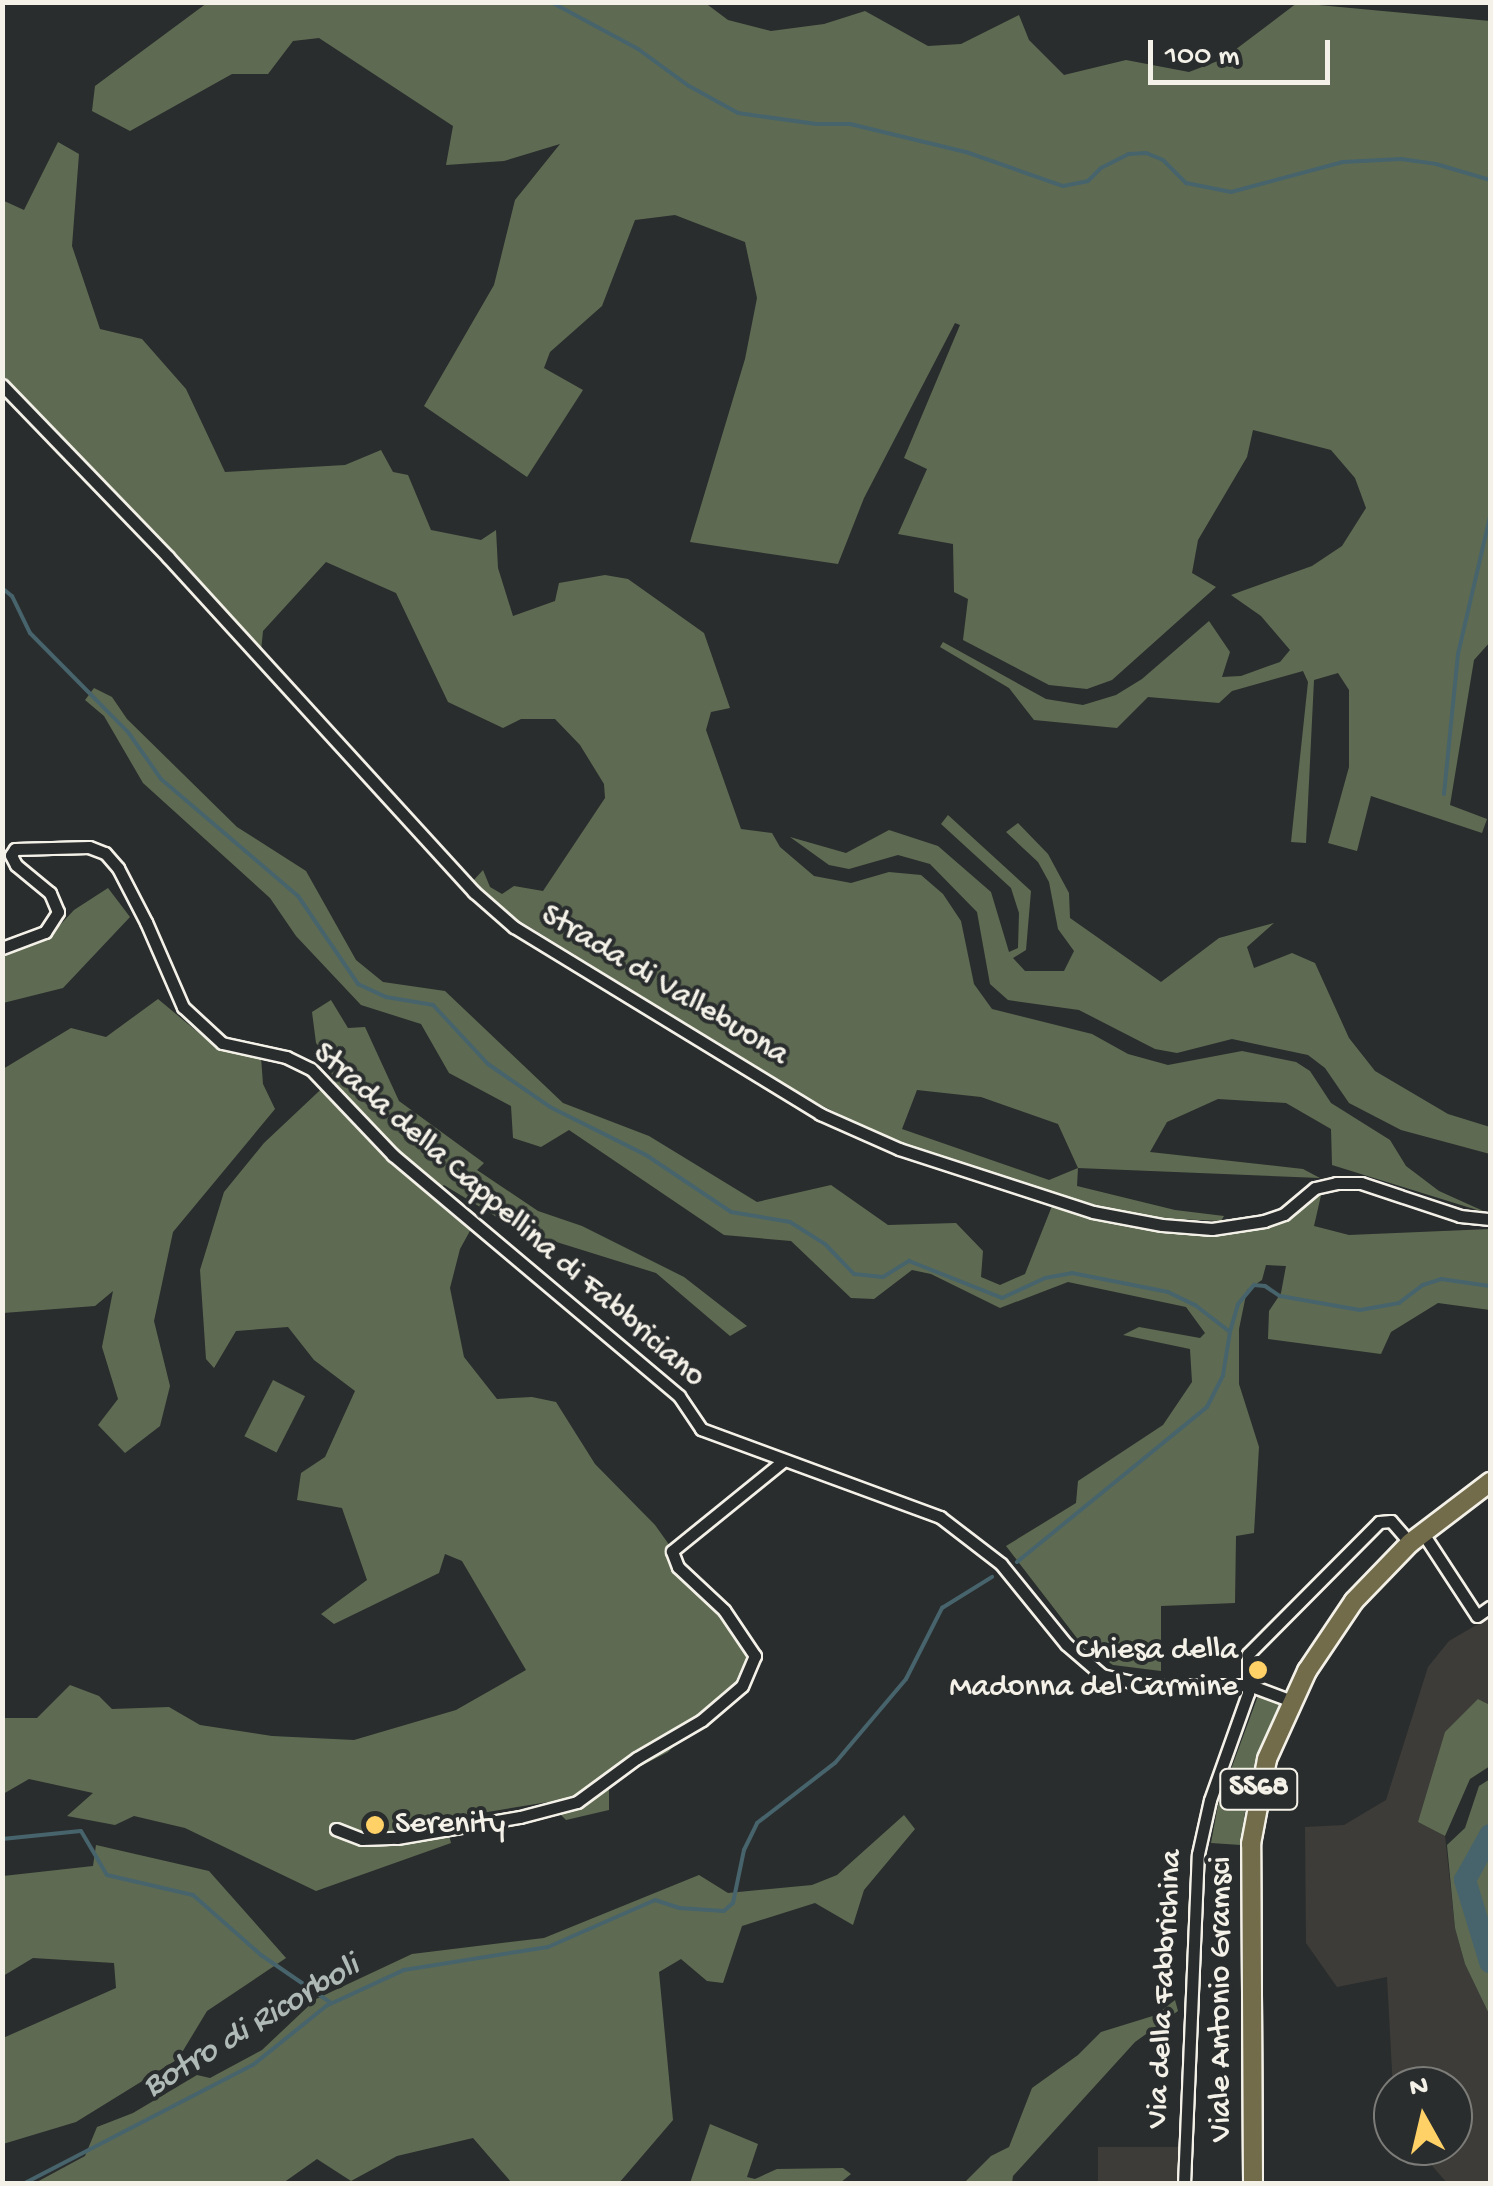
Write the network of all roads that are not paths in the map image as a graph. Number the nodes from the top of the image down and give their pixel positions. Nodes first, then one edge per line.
1 (2, 385) edge
2 (2, 948) edge
3 (1490, 1219) edge
4 (783, 1460) junction
5 (1490, 1482) edge
6 (1416, 1538) junction
7 (1490, 1607) edge
8 (1249, 1685) junction
9 (1292, 1701) junction
10 (336, 1829) dead end
11 (1184, 2184) edge
12 (1253, 2184) edge

1 - 3 street, Strada di Vallebuona
2 - 4 street, Strada della Cappellina di Fabbriciano
4 - 8 street, Strada della Cappellina di Fabbriciano
4 - 10 street
5 - 6 main road, Viale Antonio Gramsci / SS68
6 - 7 street
6 - 8 street, Via della Fabbrichina
6 - 9 main road, Viale Antonio Gramsci / SS68
8 - 9 street, Strada della Cappellina di Fabbriciano
8 - 11 street, Via della Fabbrichina
9 - 12 main road, Viale Antonio Gramsci / SS68

